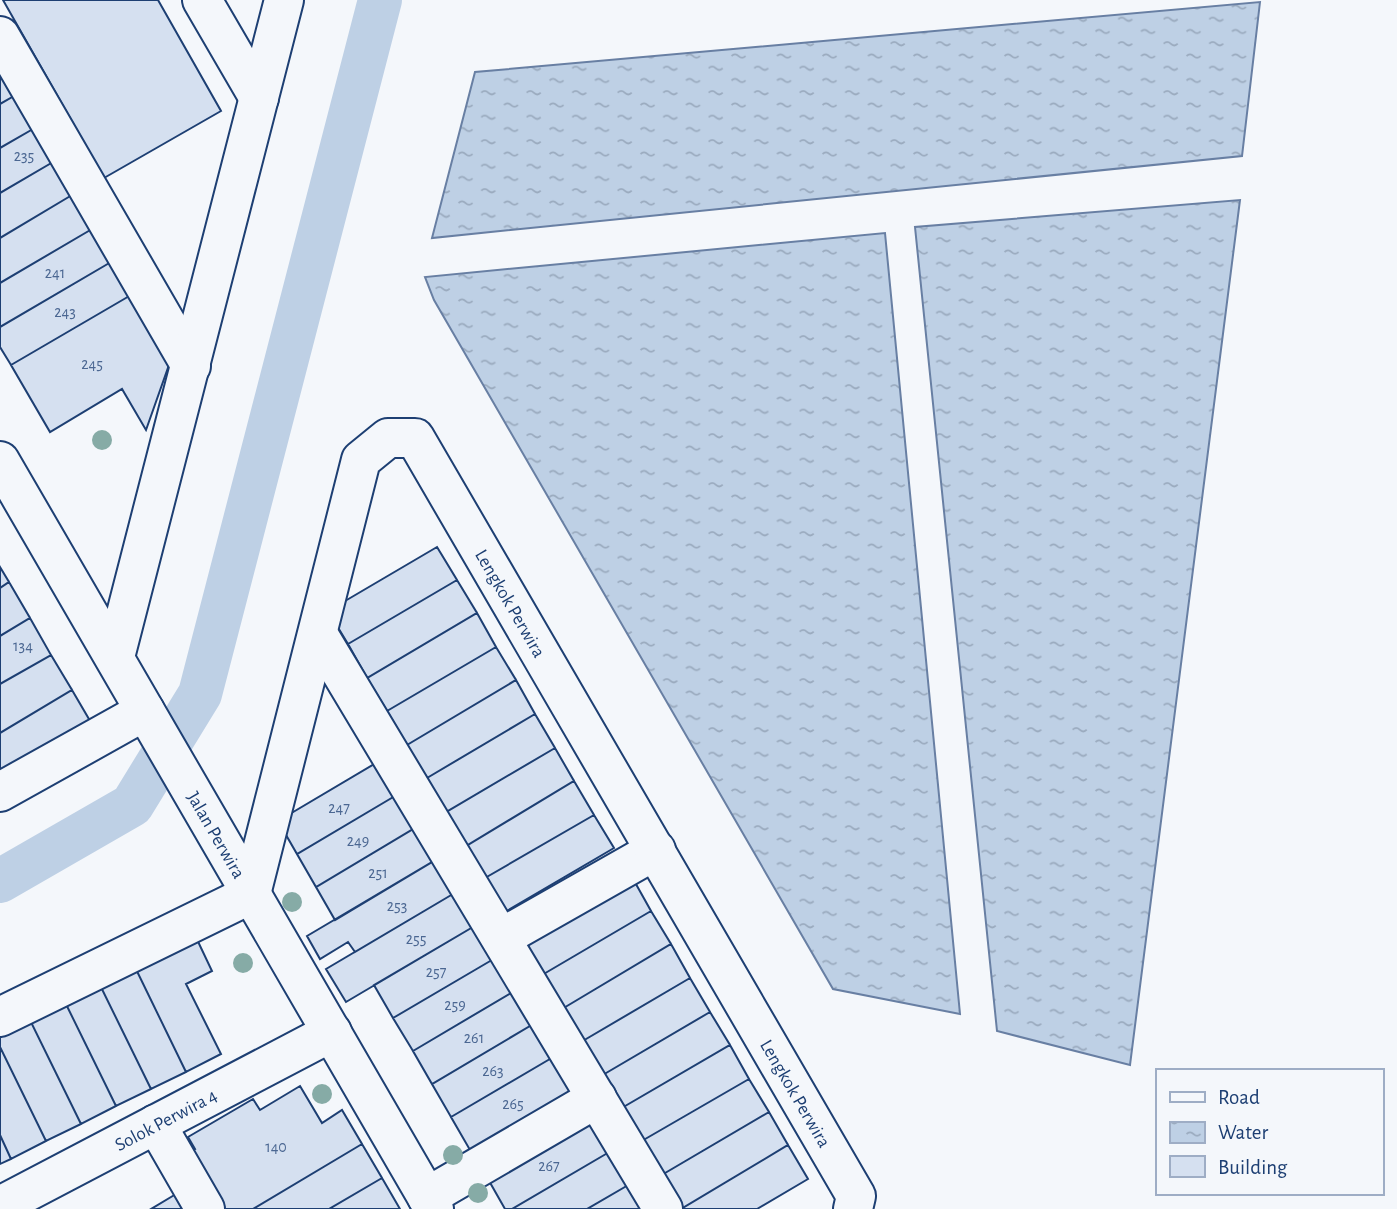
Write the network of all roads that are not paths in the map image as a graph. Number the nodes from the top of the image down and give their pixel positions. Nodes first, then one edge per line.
1 (202, 0) edge
2 (284, 0) edge
3 (0, 36) edge
4 (259, 98) junction
5 (191, 366) junction
6 (0, 461) edge
7 (318, 634) junction
8 (114, 657) junction
9 (145, 711) junction
10 (0, 792) edge
11 (656, 850) junction
12 (251, 894) junction
13 (501, 939) junction
14 (0, 1017) edge
15 (332, 1032) junction
16 (597, 1098) junction
17 (156, 1124) junction
18 (431, 1203) edge
19 (5, 1206) edge
20 (205, 1209) edge
21 (663, 1209) edge
22 (853, 1209) edge

1 - 4 street
2 - 4 street
3 - 5 street
4 - 5 street
5 - 8 street
6 - 8 street, Jalan Perwira
7 - 11 street, Lengkok Perwira
7 - 12 street, Lengkok Perwira
7 - 13 street
8 - 9 street, Jalan Perwira
9 - 10 street
9 - 12 street, Jalan Perwira
11 - 13 street
11 - 22 street, Lengkok Perwira
12 - 14 street
12 - 15 street, Jalan Perwira
13 - 16 street
15 - 17 street, Solok Perwira 4
15 - 18 street, Jalan Perwira
16 - 18 street
16 - 21 street
17 - 19 street, Solok Perwira 4
17 - 20 street

